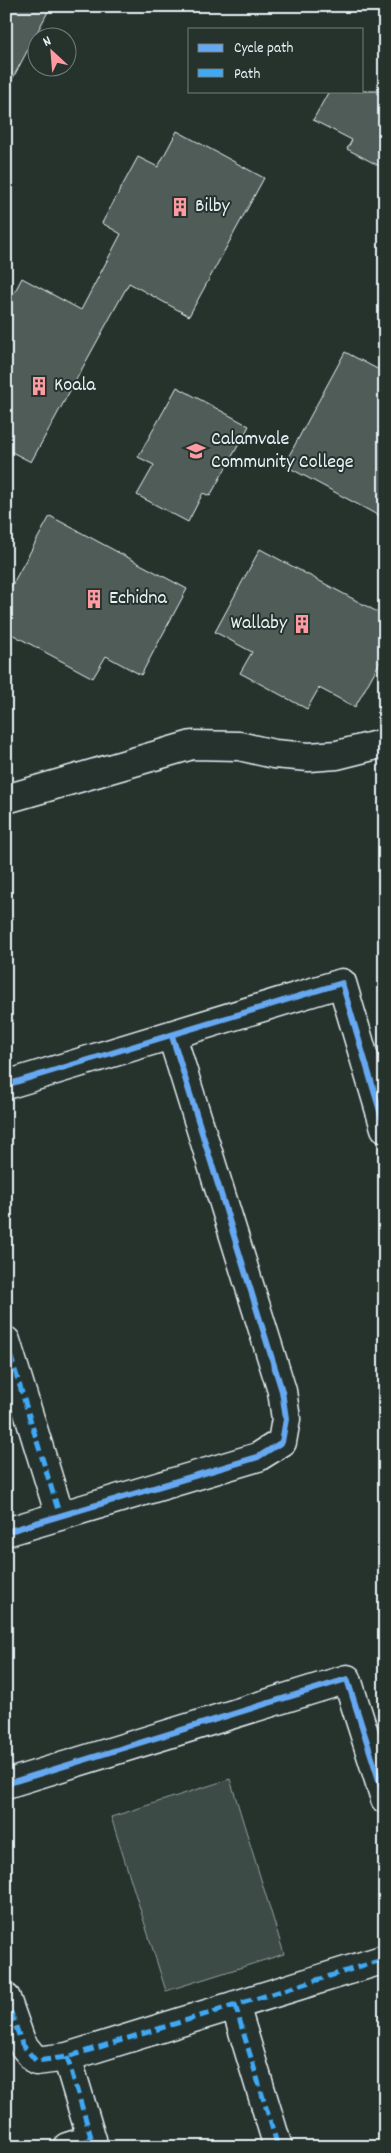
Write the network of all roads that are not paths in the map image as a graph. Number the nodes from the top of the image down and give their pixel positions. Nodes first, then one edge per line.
1 (385, 743) edge
2 (6, 799) edge
3 (172, 1036) junction
4 (6, 1085) edge
5 (385, 1128) edge
6 (6, 1341) edge
7 (60, 1516) junction
8 (6, 1532) edge
9 (381, 1771) edge
10 (6, 1784) edge
11 (385, 1798) edge
12 (385, 1959) edge
13 (6, 1998) edge
14 (235, 2005) junction
15 (67, 2057) junction
16 (84, 2144) edge
17 (278, 2147) edge

1 - 2 street
3 - 4 street
3 - 5 street
3 - 7 street
6 - 7 street
7 - 8 street
9 - 10 street
9 - 11 street
12 - 14 street
13 - 15 street
14 - 15 street
14 - 17 street
15 - 16 street

